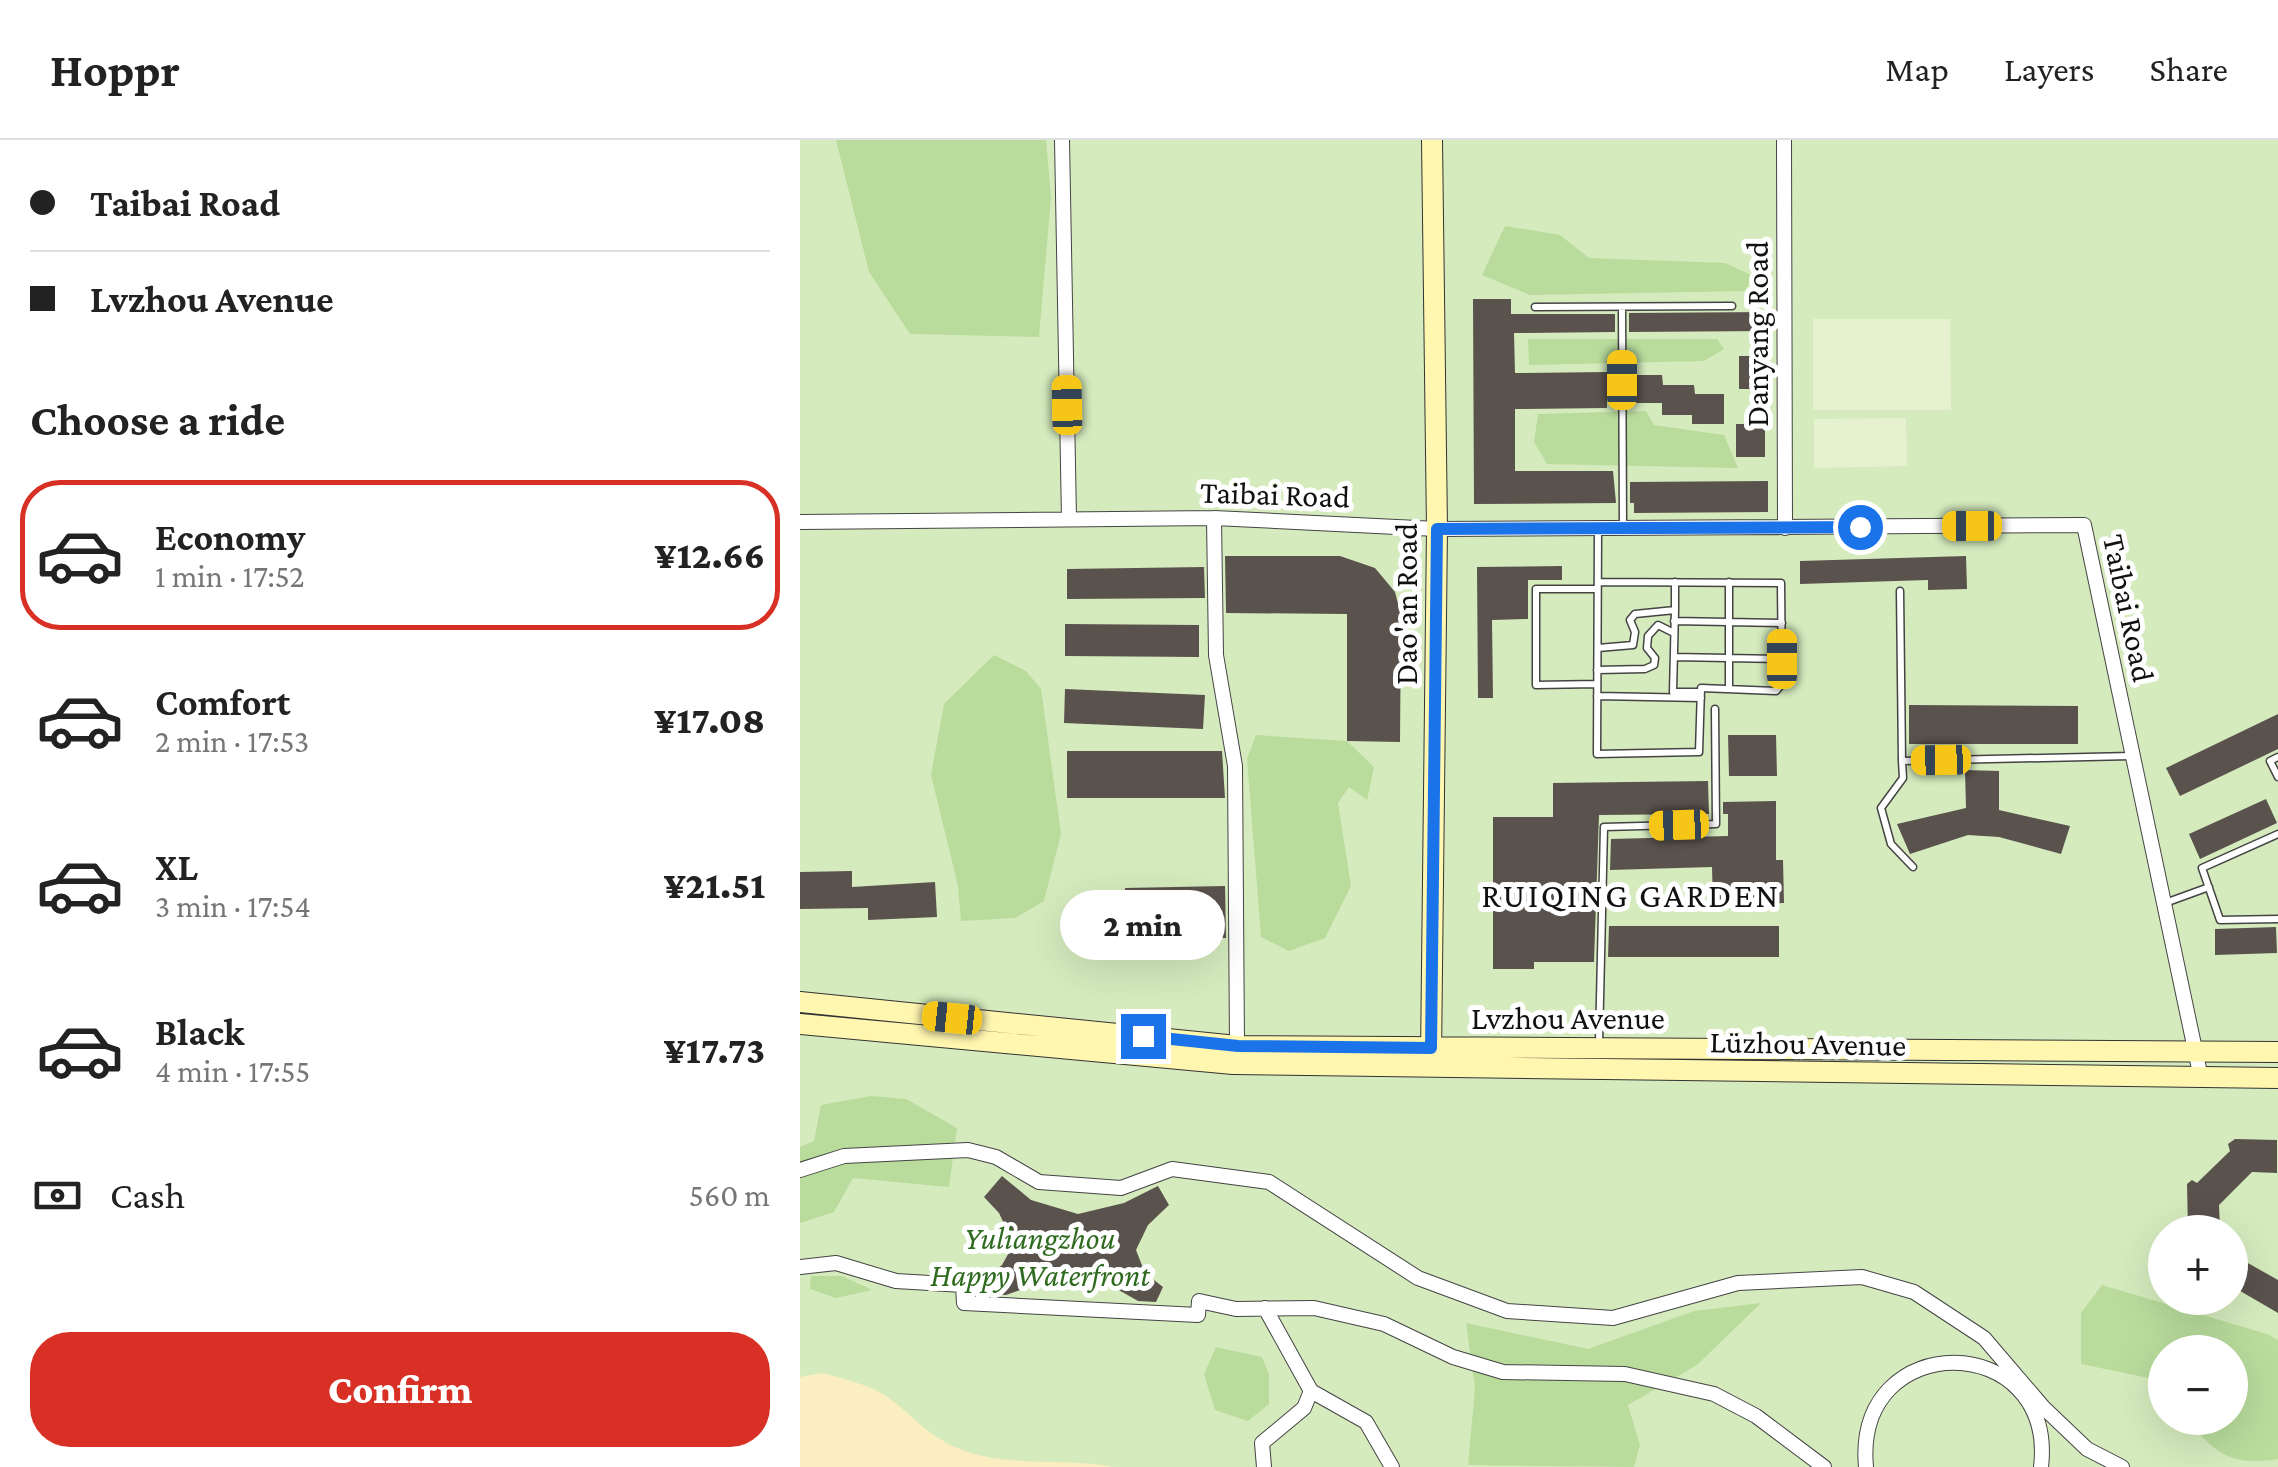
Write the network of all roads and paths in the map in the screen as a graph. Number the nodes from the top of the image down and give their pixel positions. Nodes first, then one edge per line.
1 (1062, 140) edge
2 (1432, 140) edge
3 (1784, 140) edge
4 (1535, 306) dead end
5 (1732, 306) dead end
6 (1622, 307) junction
7 (1214, 518) junction
8 (1069, 519) junction
9 (800, 522) edge
10 (1598, 528) junction
11 (1623, 528) junction
12 (1785, 528) junction
13 (1437, 529) junction
14 (1675, 582) junction
15 (1729, 582) junction
16 (1598, 585) junction
17 (1900, 592) dead end
18 (1674, 610) junction
19 (1674, 622) junction
20 (1729, 622) junction
21 (1782, 623) junction
22 (1674, 633) junction
23 (1598, 648) junction
24 (1674, 657) junction
25 (1729, 658) junction
26 (1782, 659) junction
27 (1598, 670) junction
28 (1598, 684) junction
29 (1729, 689) junction
30 (1701, 695) junction
31 (1597, 696) junction
32 (1716, 709) dead end
33 (2133, 756) junction
34 (2278, 758) edge
35 (1902, 761) junction
36 (2278, 778) edge
37 (2278, 834) edge
38 (1913, 867) dead end
39 (2209, 887) junction
40 (2164, 904) junction
41 (2278, 919) edge
42 (800, 1002) edge
43 (800, 1024) edge
44 (1238, 1046) junction
45 (1599, 1048) junction
46 (2196, 1052) junction
47 (2278, 1052) edge
48 (1431, 1058) junction
49 (2201, 1078) junction
50 (2278, 1078) edge
51 (800, 1170) edge
52 (800, 1267) edge
53 (1265, 1308) junction
54 (1311, 1392) junction
55 (2087, 1449) junction
56 (1264, 1467) edge
57 (1392, 1467) edge
58 (1824, 1467) edge
59 (1866, 1467) edge
60 (2042, 1467) edge
61 (2080, 1467) edge
62 (2122, 1467) edge

1 - 8 street
2 - 13 main road, Dao'an Road
3 - 12 street, Danyang Road
4 - 6 lane
5 - 6 lane
6 - 11 lane
7 - 8 street, Taibai Road
7 - 13 street, Taibai Road
7 - 44 street
8 - 9 street, Taibai Road
10 - 11 street, Taibai Road
10 - 13 street, Taibai Road
10 - 16 lane
11 - 12 street, Taibai Road
12 - 33 street, Taibai Road
13 - 48 main road, Dao'an Road
14 - 15 lane
14 - 16 lane
14 - 18 lane
15 - 20 lane
15 - 21 lane
16 - 23 lane
16 - 28 lane
17 - 35 lane
18 - 19 lane
18 - 23 lane
19 - 20 lane
19 - 22 lane
20 - 21 lane
20 - 25 lane
21 - 26 lane
22 - 24 lane
22 - 27 lane
23 - 27 lane
24 - 25 lane
24 - 30 lane
25 - 26 lane
25 - 29 lane
26 - 29 lane
27 - 28 lane
28 - 31 lane
29 - 30 lane
30 - 31 lane
30 - 31 lane
32 - 45 lane
33 - 35 lane
33 - 40 street, Taibai Road
34 - 36 lane
35 - 38 lane
37 - 39 lane
39 - 40 lane
39 - 41 lane
40 - 46 street, Taibai Road
42 - 44 main road, Lvzhou Avenue
43 - 48 main road, Lüzhou Avenue
44 - 48 main road, Lvzhou Avenue
45 - 46 main road, Lvzhou Avenue
45 - 48 main road, Lvzhou Avenue
46 - 47 main road, Lvzhou Avenue
46 - 49 street, Taibai Road
48 - 49 main road, Lüzhou Avenue
49 - 50 main road, Lüzhou Avenue
51 - 55 street
52 - 53 street
53 - 54 street
53 - 58 street
54 - 56 street
54 - 57 street
55 - 61 street
55 - 62 street
59 - 60 street

